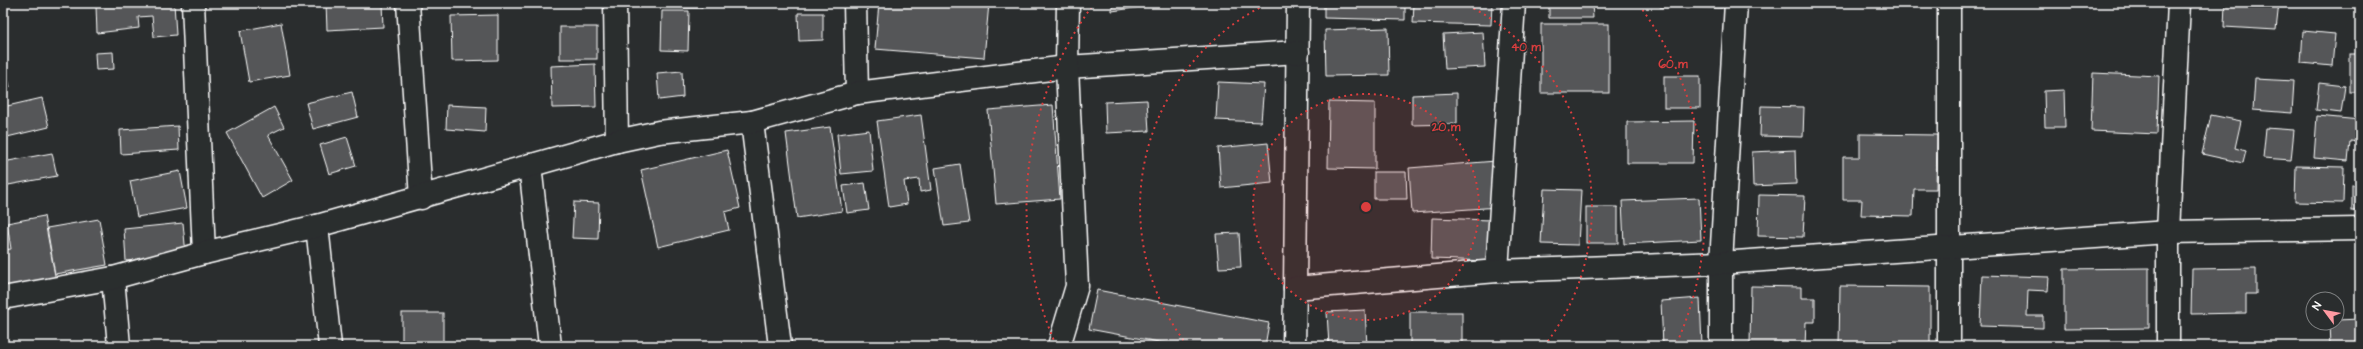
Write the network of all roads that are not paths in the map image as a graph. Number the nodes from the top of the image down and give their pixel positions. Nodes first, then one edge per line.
1 (193, 3) edge
2 (408, 3) edge
3 (615, 3) edge
4 (855, 3) edge
5 (1068, 3) edge
6 (1298, 3) edge
7 (1514, 3) edge
8 (1736, 3) edge
9 (1949, 3) edge
10 (2180, 3) edge
11 (1298, 52) junction
12 (1067, 67) junction
13 (857, 93) junction
14 (752, 122) junction
15 (616, 141) junction
16 (530, 165) junction
17 (421, 198) junction
18 (318, 226) junction
19 (2360, 228) edge
20 (2168, 232) junction
21 (1948, 249) junction
22 (204, 253) junction
23 (1721, 263) junction
24 (1497, 271) junction
25 (113, 278) junction
26 (1295, 288) junction
27 (3, 298) edge
28 (118, 346) edge
29 (330, 346) edge
30 (550, 346) edge
31 (780, 346) edge
32 (1059, 346) edge
33 (1294, 346) edge
34 (1721, 346) edge
35 (1949, 346) edge
36 (2168, 346) edge

1 - 22 street
2 - 17 street
3 - 15 street
4 - 13 street
5 - 12 street
6 - 11 street
7 - 24 street
8 - 23 street
9 - 21 street
10 - 20 street
11 - 12 street
11 - 26 street
12 - 13 street
12 - 32 street
13 - 14 street
14 - 15 street
14 - 31 street
15 - 16 street
16 - 17 street
16 - 30 street
17 - 18 street
18 - 22 street
18 - 29 street
19 - 20 street
20 - 21 street
20 - 36 street
21 - 23 street
21 - 35 street
22 - 25 street
23 - 24 street
23 - 34 street
24 - 26 street
25 - 27 street
25 - 28 street
26 - 33 street

